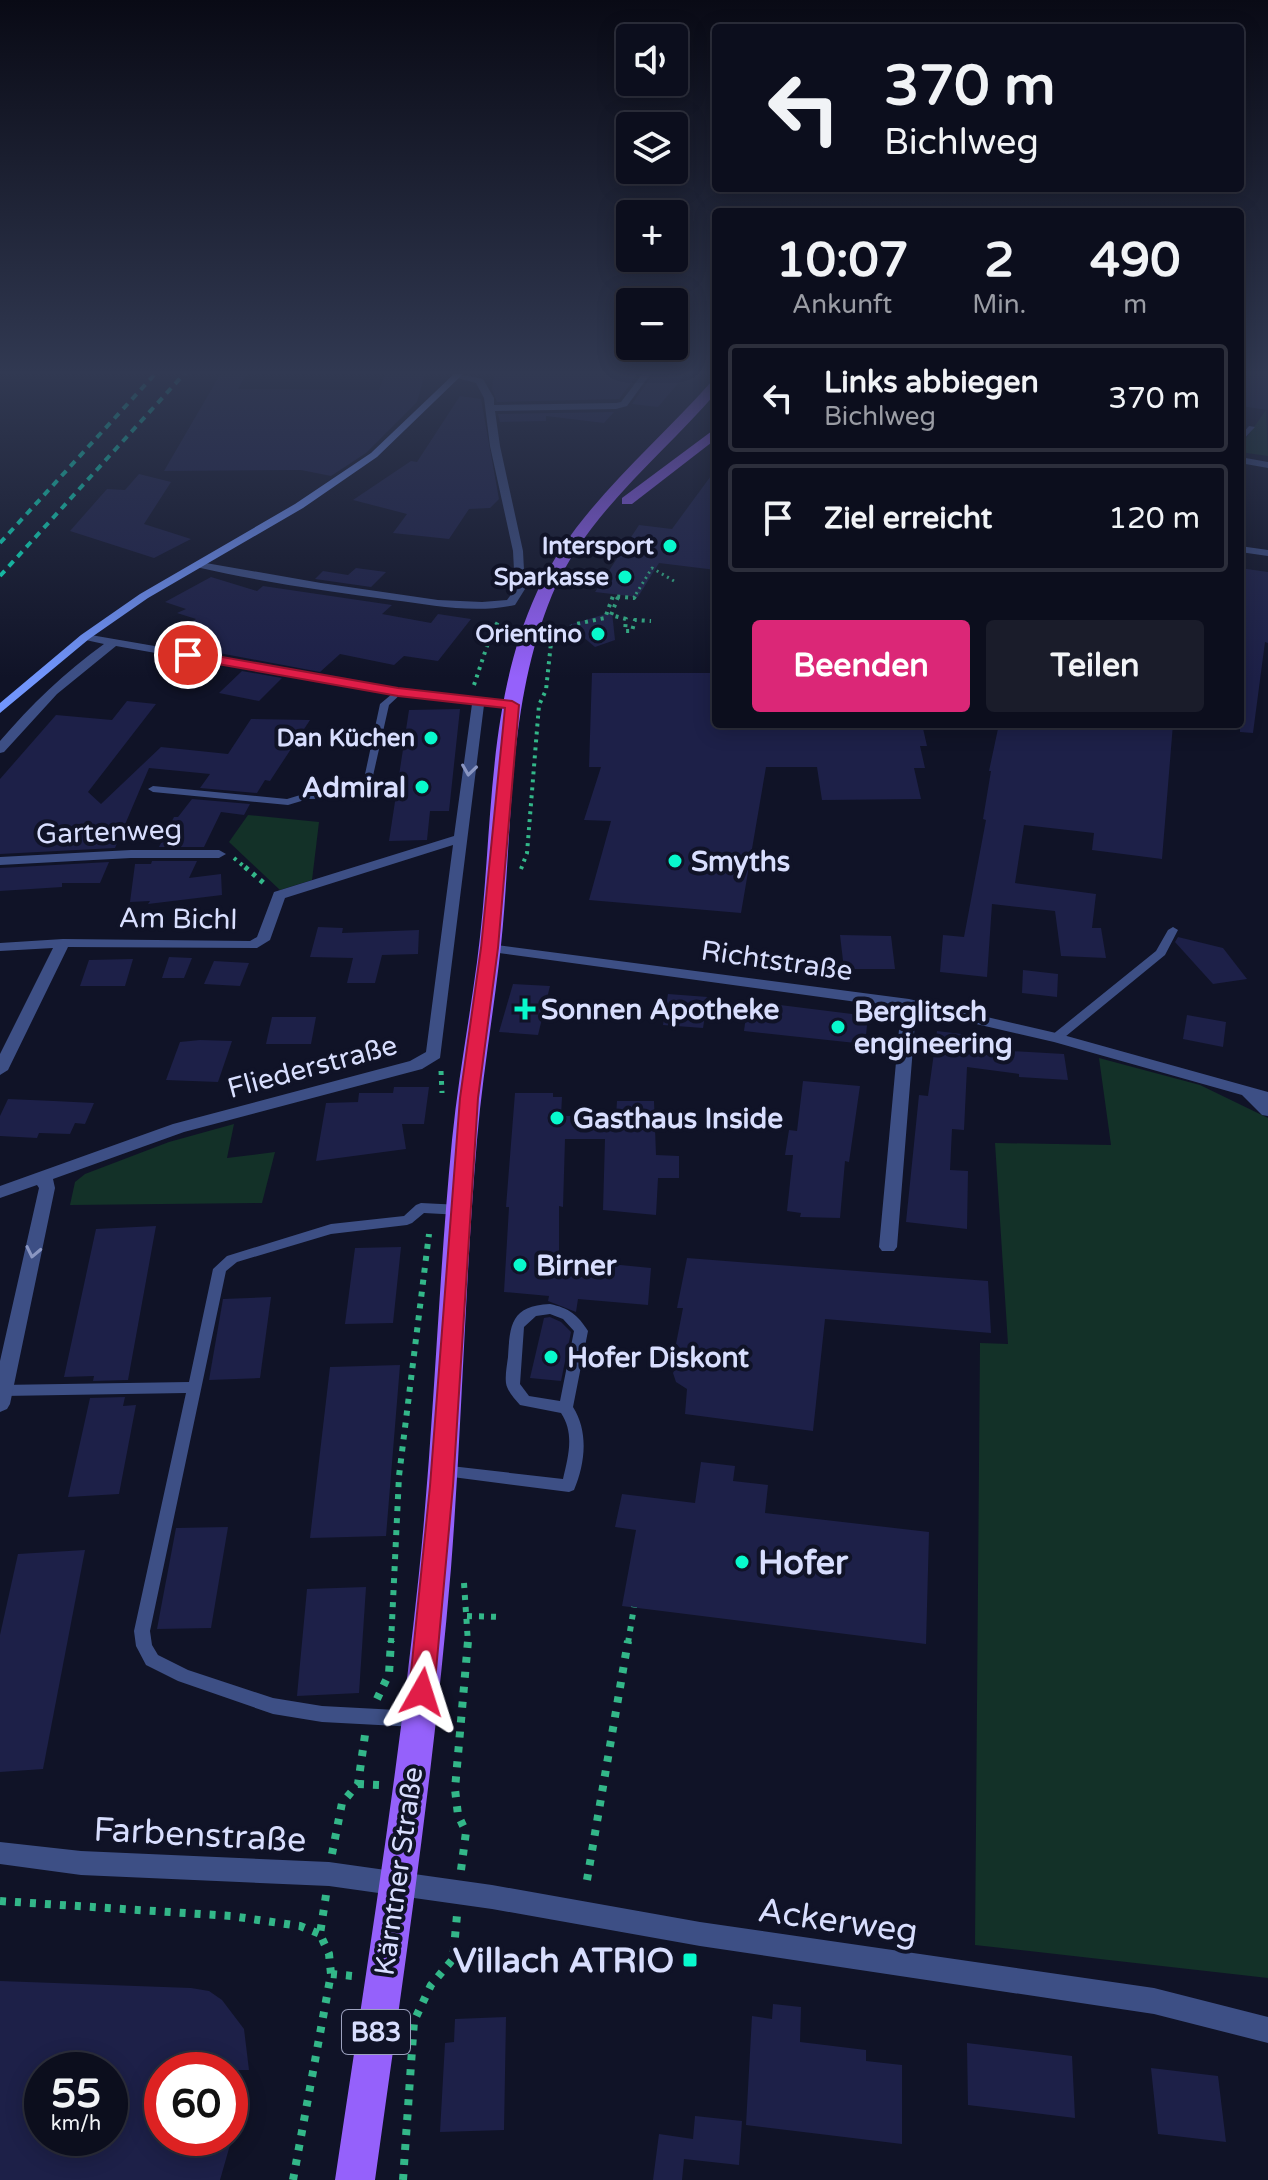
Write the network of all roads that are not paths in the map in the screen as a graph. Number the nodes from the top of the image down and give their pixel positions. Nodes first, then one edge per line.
1 (345, 475) edge
2 (503, 475) edge
3 (635, 475) edge
4 (661, 475) edge
5 (588, 526) junction
6 (1244, 550) edge
7 (1268, 553) edge
8 (200, 565) junction
9 (85, 637) junction
10 (114, 642) junction
11 (398, 692) junction
12 (478, 701) junction
13 (512, 705) junction
14 (0, 709) edge
15 (0, 749) edge
16 (153, 789) dead end
17 (460, 839) junction
18 (219, 854) road end
19 (0, 861) edge
20 (1173, 930) dead end
21 (63, 943) junction
22 (0, 947) edge
23 (489, 948) junction
24 (909, 1004) junction
25 (1056, 1038) junction
26 (0, 1070) edge
27 (1247, 1091) junction
28 (1268, 1097) edge
29 (1268, 1111) edge
30 (43, 1176) junction
31 (0, 1192) edge
32 (461, 1210) junction
33 (888, 1247) dead end
34 (195, 1387) junction
35 (2, 1397) edge
36 (566, 1408) junction
37 (442, 1471) junction
38 (419, 1719) junction
39 (0, 1853) edge
40 (396, 1883) junction
41 (1268, 2030) edge
42 (355, 2180) edge

1 - 8 street
2 - 8 street
3 - 5 main road, Kärntner Straße / B83
4 - 5 main road
5 - 13 main road, Kärntner Straße / B83
6 - 7 street
8 - 9 street
9 - 10 street
9 - 14 street
10 - 11 street
10 - 15 street
11 - 12 street
11 - 16 lane
12 - 13 street
12 -> 17 street, Fliederstraße
13 - 23 main road, Kärntner Straße / B83
17 - 21 street, Am Bichl
17 - 30 street, Fliederstraße
18 - 19 street, Gartenweg
20 - 25 lane
21 - 22 street, Am Bichl
21 - 26 street
23 - 24 street, Richtstraße
23 - 32 main road, Kärntner Straße / B83
24 - 25 street, Richtstraße
24 - 33 street
25 - 27 street, Richtstraße
27 - 28 street, Richtstraße
27 - 29 street, Richtstraße
30 - 31 street, Fliederstraße
30 -> 35 street
32 - 34 lane
32 - 37 main road, Kärntner Straße / B83
34 - 35 lane
34 - 38 lane
36 - 36 lane
36 - 37 lane
37 - 38 main road, Kärntner Straße / B83
38 - 40 main road, Kärntner Straße / B83
39 - 40 street, Farbenstraße
40 - 41 street, Ackerweg
40 - 42 main road, Kärntner Straße / B83

